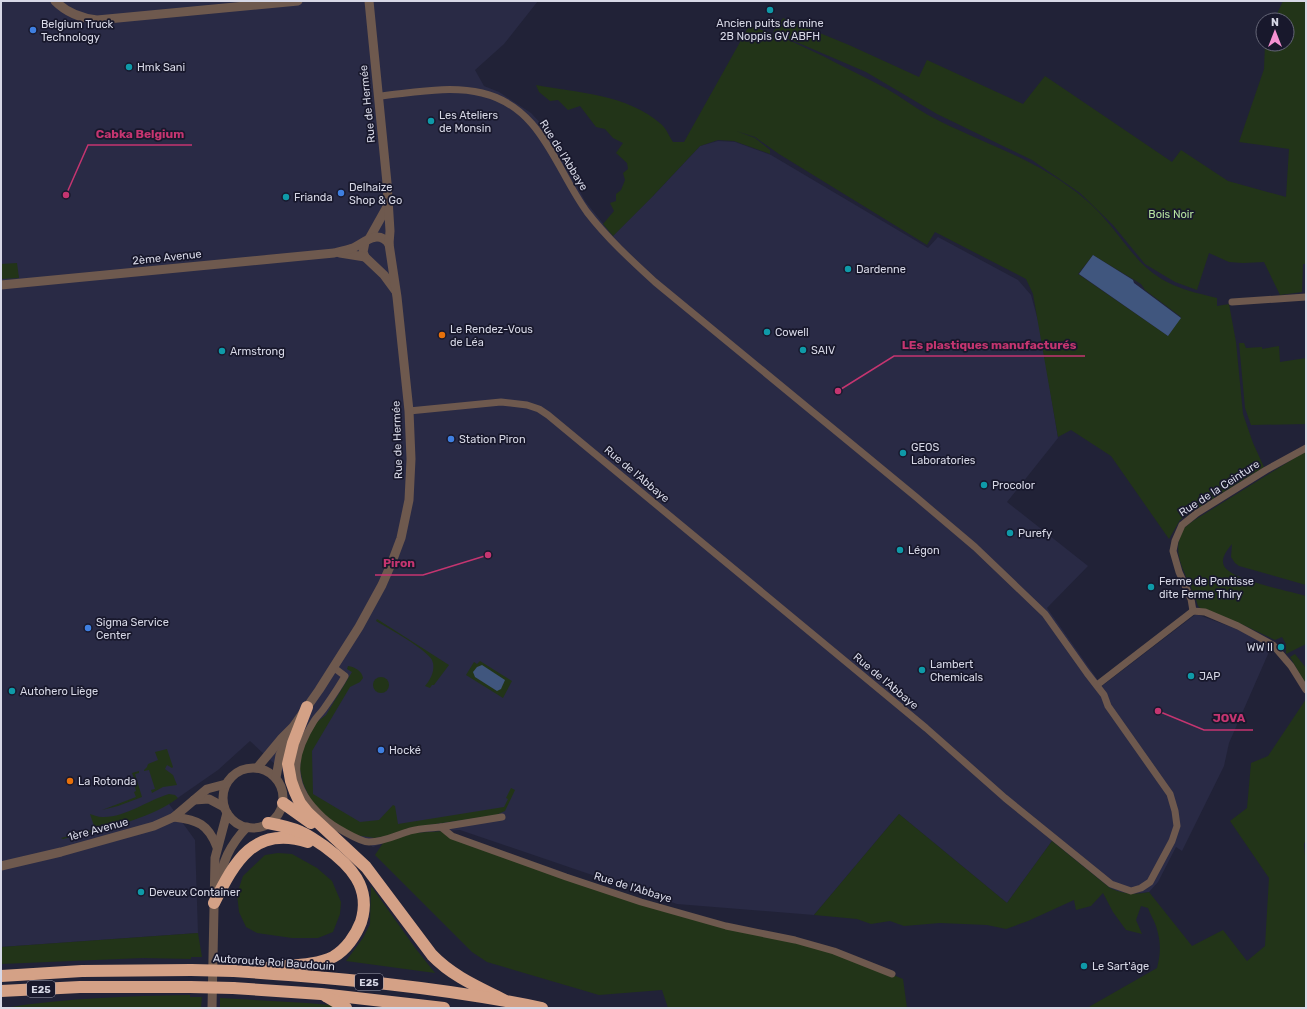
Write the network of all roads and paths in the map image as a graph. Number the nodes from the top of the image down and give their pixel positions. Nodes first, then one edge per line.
1 (55, 1) edge
2 (298, 1) edge
3 (369, 1) edge
4 (378, 96) junction
5 (388, 205) junction
6 (367, 240) junction
7 (390, 248) junction
8 (334, 253) junction
9 (365, 257) junction
10 (373, 263) junction
11 (1, 285) edge
12 (395, 290) junction
13 (1306, 297) edge
14 (1232, 302) dead end
15 (409, 411) junction
16 (1306, 448) edge
17 (1193, 611) junction
18 (333, 667) junction
19 (1097, 685) junction
20 (1306, 690) edge
21 (307, 707) junction
22 (293, 727) junction
23 (257, 768) junction
24 (276, 778) junction
25 (226, 784) junction
26 (193, 800) junction
27 (283, 803) junction
28 (226, 810) junction
29 (174, 817) junction
30 (502, 817) dead end
31 (268, 823) junction
32 (247, 827) junction
33 (441, 827) junction
34 (343, 845) junction
35 (217, 847) junction
36 (330, 850) junction
37 (1, 866) edge
38 (214, 903) junction
39 (234, 971) junction
40 (892, 974) dead end
41 (1, 976) edge
42 (1, 991) edge
43 (321, 994) junction
44 (504, 1000) junction
45 (212, 1008) edge
46 (346, 1008) edge
47 (444, 1008) edge
48 (542, 1008) edge

1 - 2 street
3 - 4 street, Rue de Hermée
4 - 5 street, Rue de Hermée
4 - 19 street, Rue de l'Abbaye
5 - 6 street
5 - 7 street, Rue de Hermée
6 - 7 street
6 - 8 street, 2ème Avenue
6 - 9 street
7 - 10 street
7 - 12 street, Rue de Hermée
8 - 9 street, 2ème Avenue
8 - 11 street, 2ème Avenue
9 - 10 street, Rue de Hermée
10 - 12 street, Rue de Hermée
12 - 15 street, Rue de Hermée
13 - 14 street
15 - 18 street, Rue de Hermée
15 - 19 street, Rue de l'Abbaye
16 - 17 street, Rue de la Ceinture
17 - 19 street
17 - 20 street
18 - 21 street, Rue de Hermée
18 - 33 street
21 - 22 street, Rue de Hermée
21 - 34 highway
22 - 23 street, Rue de Hermée
22 - 24 street, Rue de Hermée
23 - 24 street
23 - 25 street
24 - 27 street, Rue de Hermée
25 - 26 street, 1ère Avenue
25 - 28 street
26 - 28 street
26 - 29 street, 1ère Avenue
27 - 31 street
27 - 34 highway
28 - 32 street
28 - 35 street
29 - 35 street
29 - 37 street, 1ère Avenue
30 - 33 street
31 - 32 street
31 - 36 highway
32 - 38 street
33 - 40 street, Rue de l'Abbaye
34 - 44 highway
35 - 38 street
36 - 38 highway
36 - 39 highway
38 - 45 street
39 - 41 highway, Autoroute Roi Baudouin / E25, bridge
39 - 44 highway, Autoroute Roi Baudouin / E25
42 - 43 highway, E25, bridge
43 - 46 highway
43 - 47 highway, E25
44 - 48 highway, Autoroute Roi Baudouin / E25

